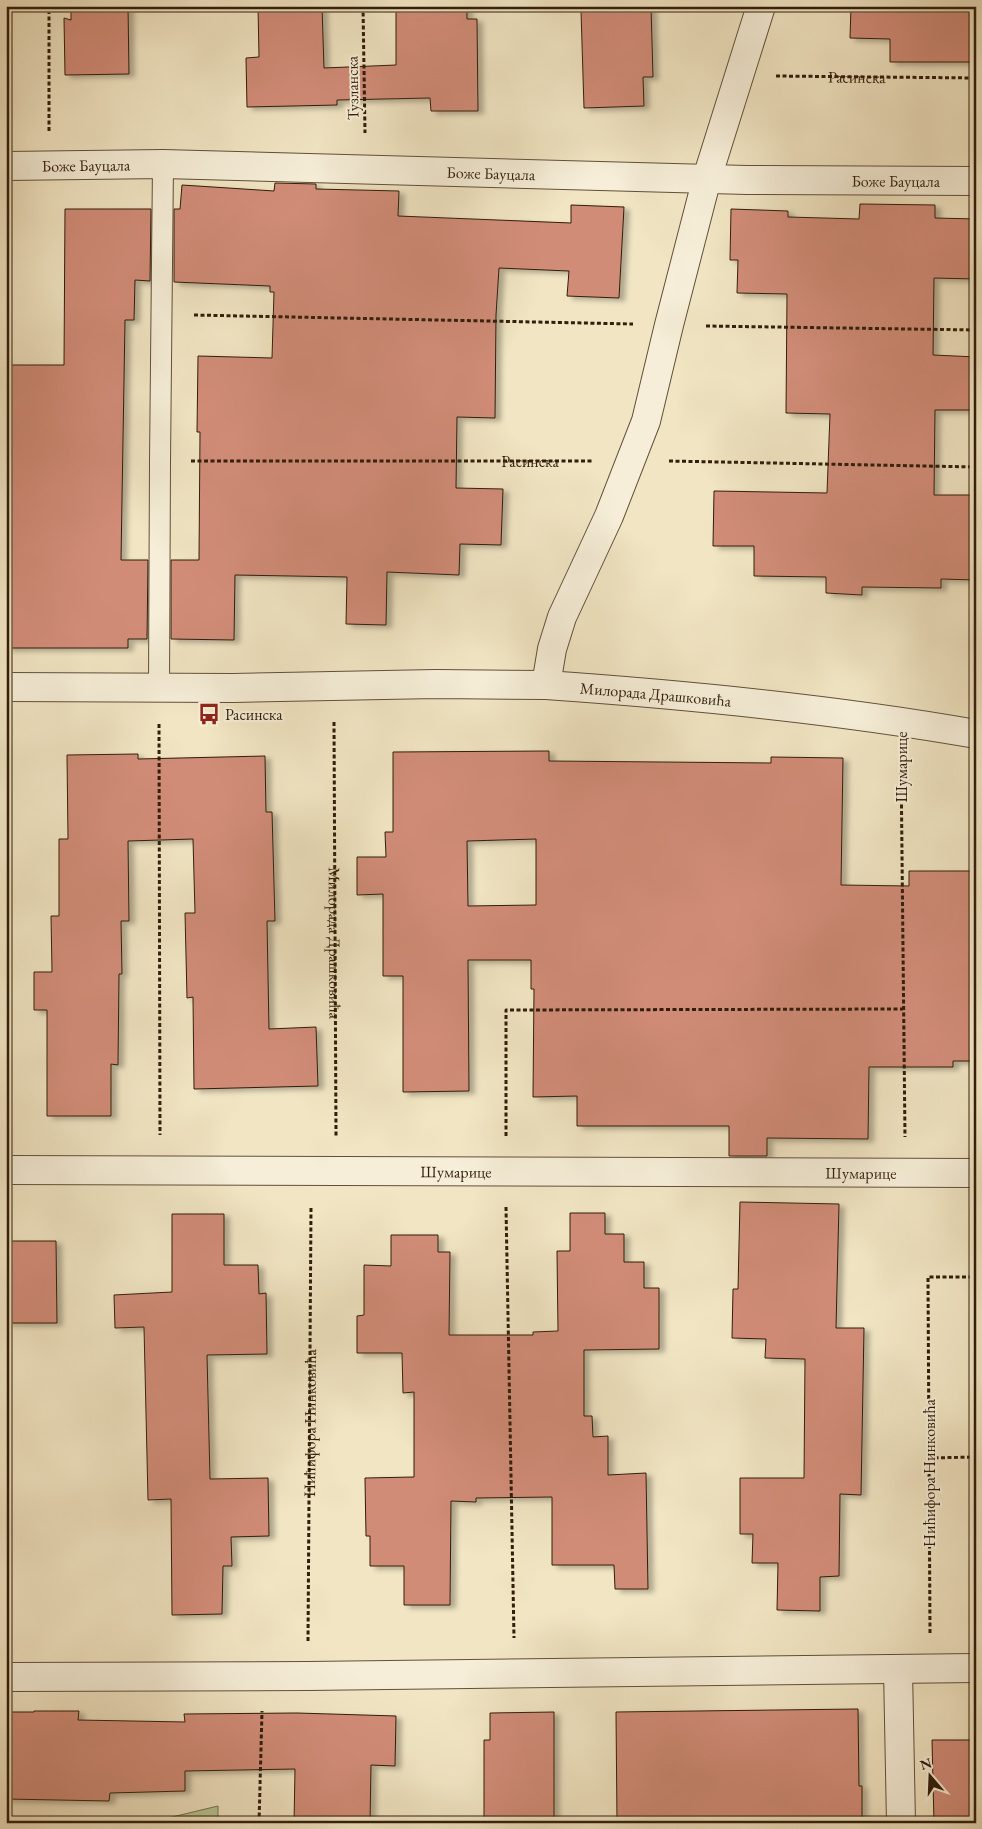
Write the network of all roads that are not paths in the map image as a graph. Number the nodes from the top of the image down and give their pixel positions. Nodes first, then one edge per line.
1 (761, 6) edge
2 (163, 164) junction
3 (6, 166) edge
4 (707, 178) junction
5 (976, 181) edge
6 (546, 685) junction
7 (6, 687) edge
8 (159, 688) junction
9 (976, 734) edge
10 (6, 1170) edge
11 (976, 1173) edge
12 (898, 1668) junction
13 (976, 1668) edge
14 (6, 1677) edge
15 (900, 1823) edge

1 - 4 street
2 - 3 street, Боже Бауцала
2 - 4 street, Боже Бауцала
2 - 8 lane
4 - 5 street, Боже Бауцала
4 - 6 street
6 - 8 street, Милорада Драшковића
6 - 9 street, Милорада Драшковића
7 - 8 street, Милорада Драшковића
10 - 11 street, Шумарице
12 - 13 street
12 - 14 street
12 - 15 street

